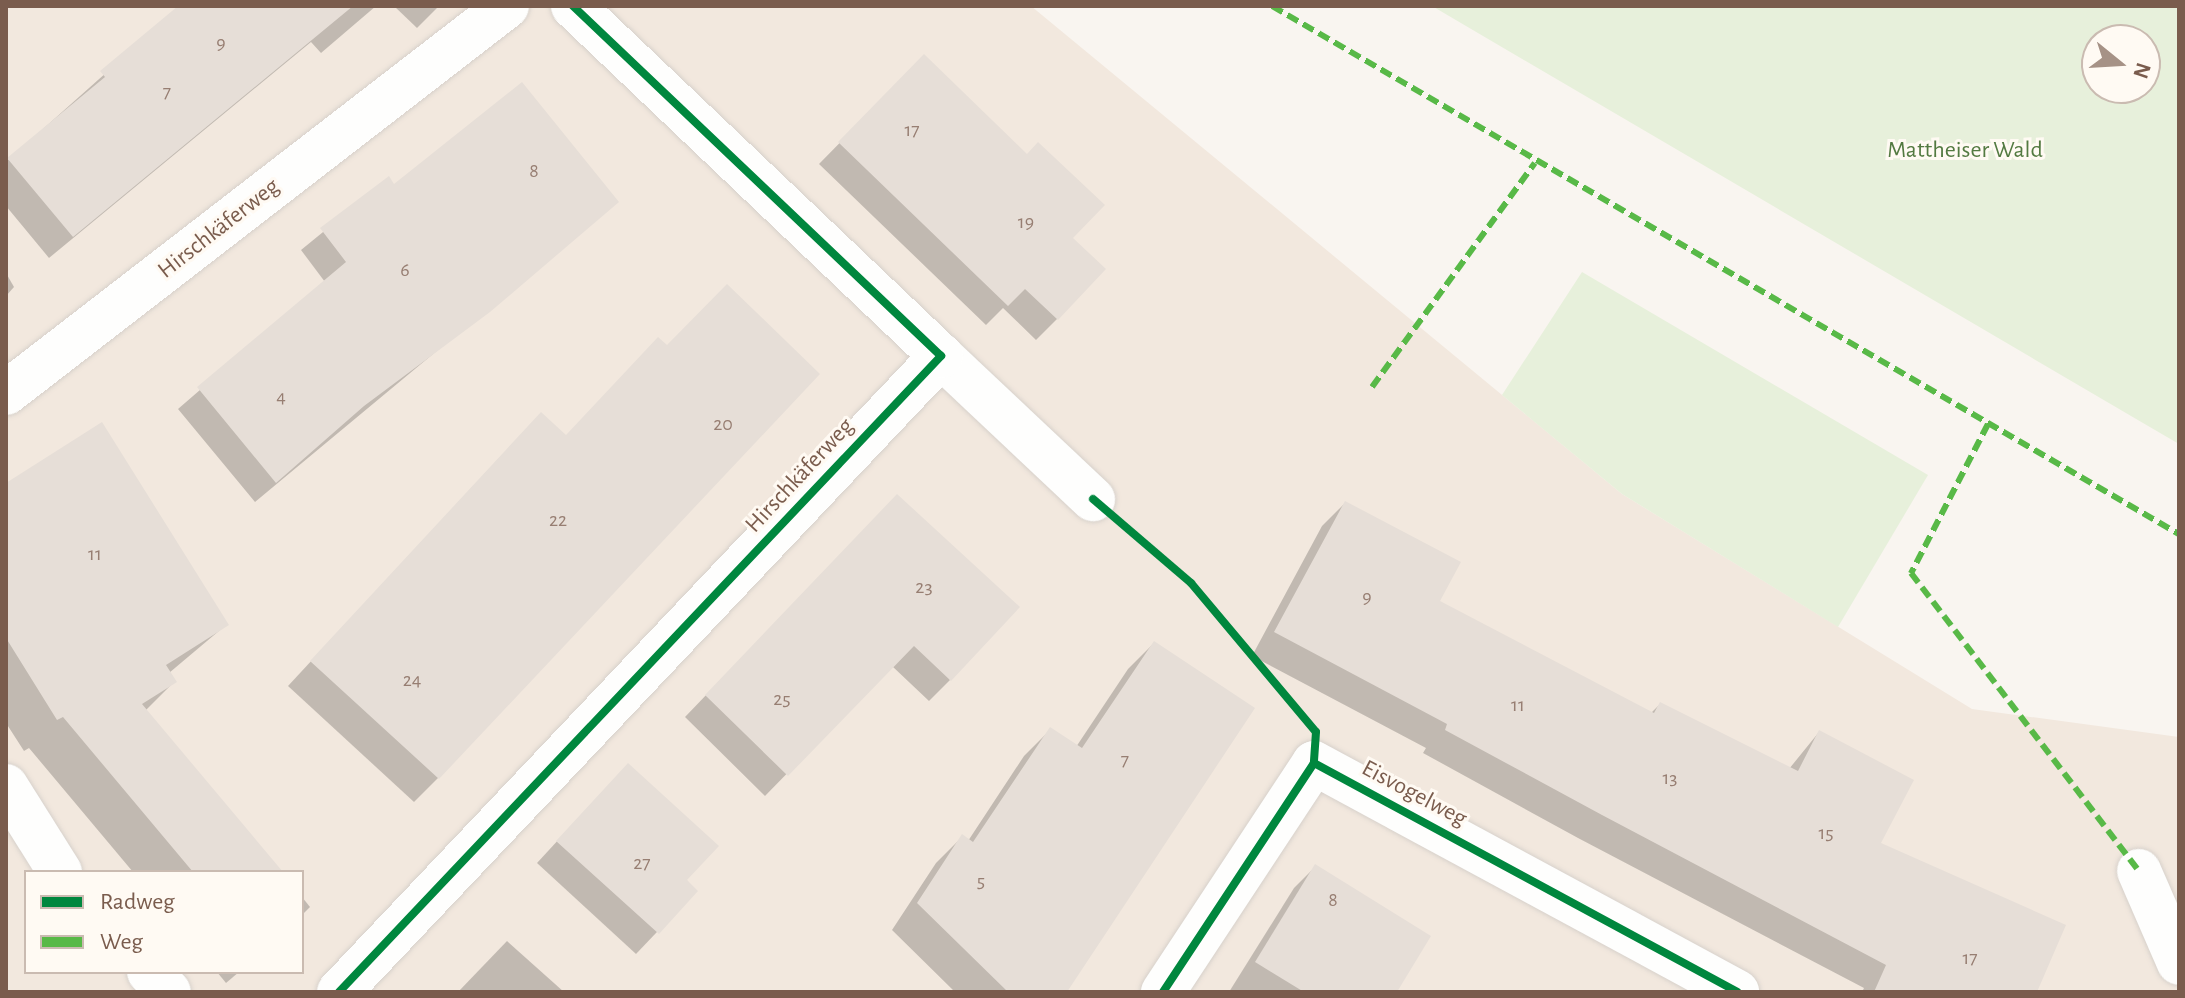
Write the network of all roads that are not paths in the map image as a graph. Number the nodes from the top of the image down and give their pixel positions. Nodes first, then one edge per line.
1 (507, 6) edge
2 (573, 6) edge
3 (941, 356) junction
4 (6, 393) edge
5 (1093, 499) dead end
6 (6, 786) edge
7 (59, 870) edge
8 (2139, 871) dead end
9 (2179, 963) edge
10 (151, 974) edge
11 (169, 992) edge
12 (339, 992) edge
13 (1163, 992) edge
14 (1737, 992) edge

1 - 4 street, Hirschkäferweg
2 - 3 street
3 - 5 street
3 - 12 street, Hirschkäferweg
6 - 7 street
8 - 9 street
10 - 11 street
13 - 14 street, Eisvogelweg

